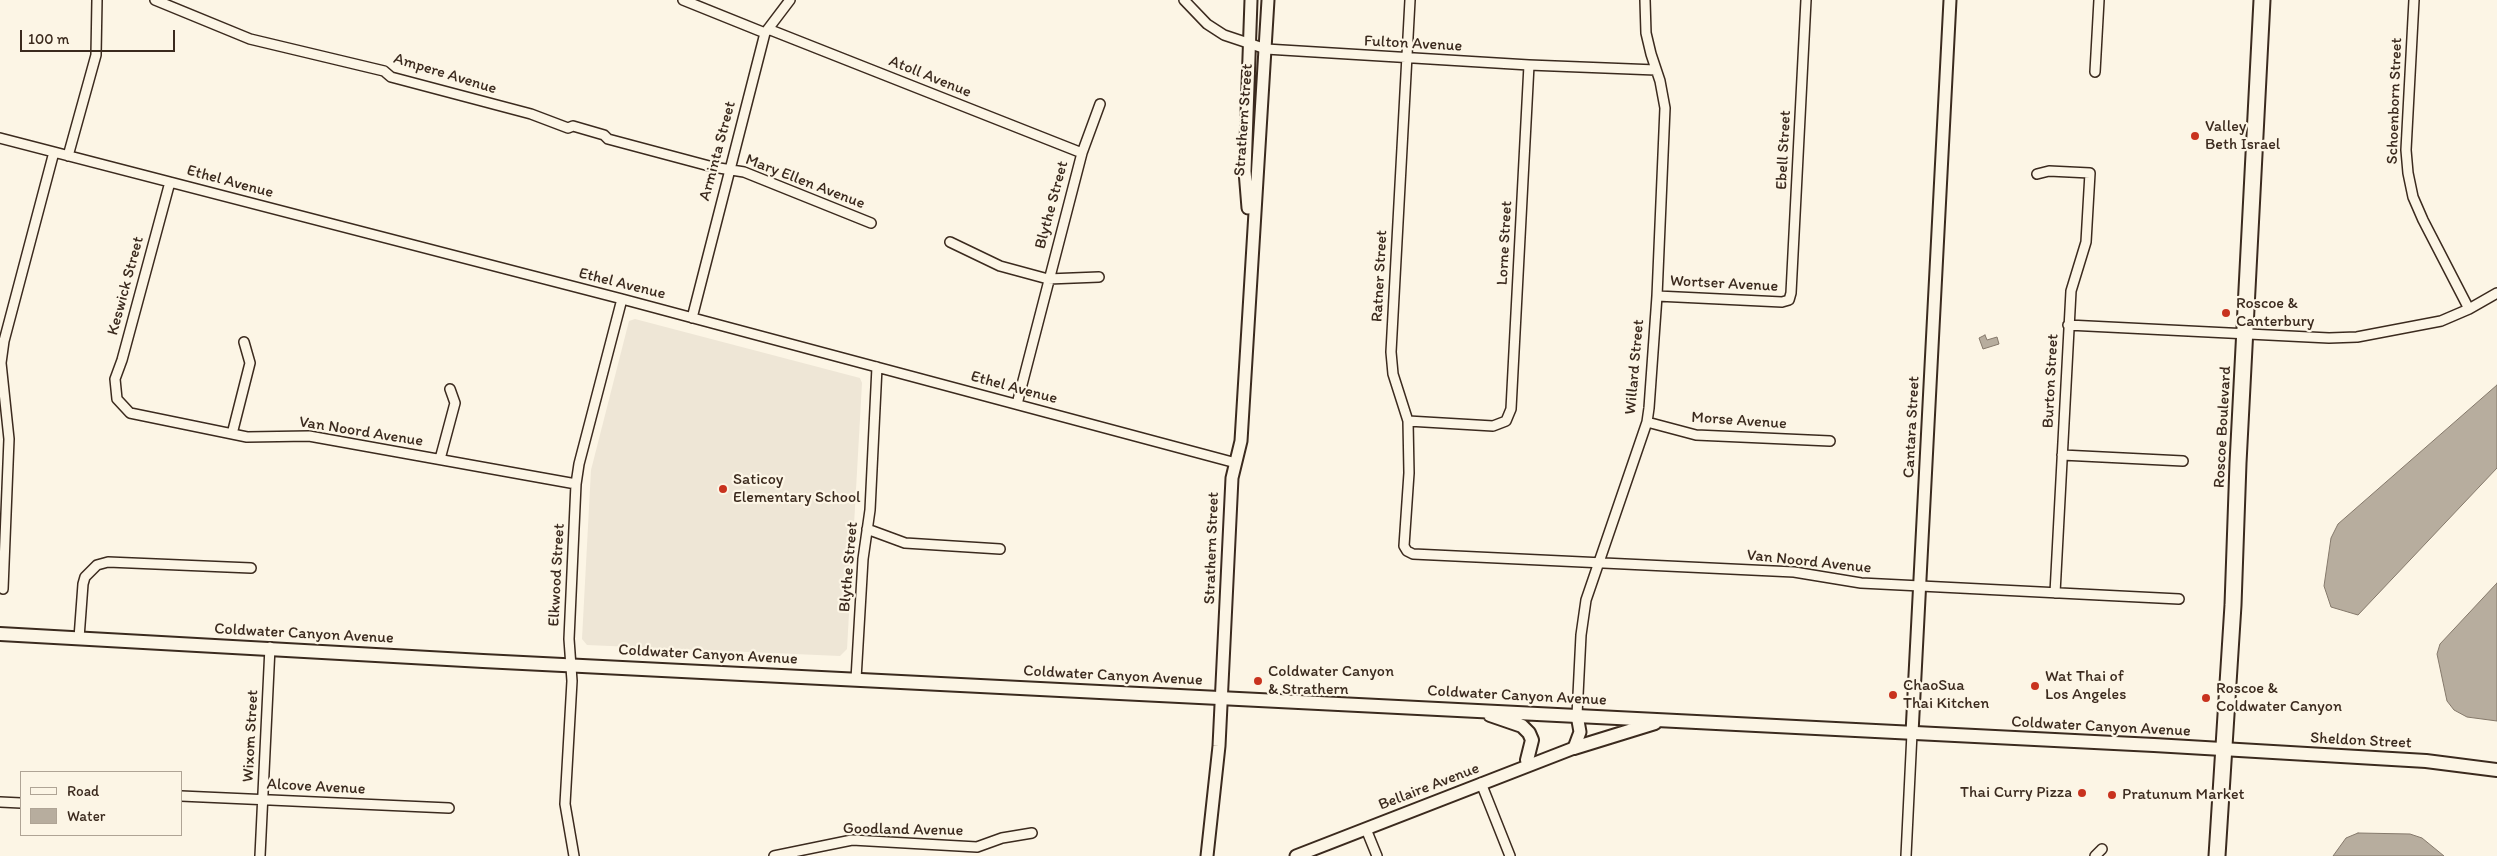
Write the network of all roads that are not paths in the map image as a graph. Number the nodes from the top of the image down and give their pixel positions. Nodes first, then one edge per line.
1 (97, 0) edge
2 (155, 0) edge
3 (683, 0) edge
4 (790, 0) edge
5 (1184, 0) edge
6 (1251, 0) edge
7 (1268, 0) edge
8 (1410, 0) edge
9 (1645, 0) edge
10 (1806, 0) edge
11 (1950, 0) edge
12 (2099, 0) edge
13 (2262, 0) edge
14 (2414, 0) edge
15 (766, 31) junction
16 (1249, 44) junction
17 (1266, 49) junction
18 (1407, 58) junction
19 (1529, 65) junction
20 (1656, 70) junction
21 (2095, 72) dead end
22 (1100, 104) dead end
23 (0, 138) edge
24 (54, 152) junction
25 (1082, 153) junction
26 (68, 156) junction
27 (728, 170) junction
28 (2037, 174) dead end
29 (170, 182) junction
30 (871, 223) dead end
31 (950, 242) dead end
32 (1252, 242) junction
33 (1099, 278) dead end
34 (1048, 279) junction
35 (2497, 293) edge
36 (1657, 296) junction
37 (622, 299) junction
38 (1789, 300) joint
39 (2468, 309) junction
40 (692, 318) junction
41 (2068, 325) junction
42 (2246, 333) junction
43 (244, 342) dead end
44 (878, 367) junction
45 (450, 389) dead end
46 (116, 399) joint
47 (1017, 404) junction
48 (1408, 421) junction
49 (1647, 422) junction
50 (232, 434) junction
51 (1830, 441) dead end
52 (2062, 455) junction
53 (440, 459) junction
54 (2183, 461) dead end
55 (1236, 462) junction
56 (576, 484) junction
57 (3, 497) edge
58 (867, 529) junction
59 (1000, 550) dead end
60 (1407, 551) joint
61 (1599, 562) junction
62 (251, 568) dead end
63 (1920, 586) junction
64 (3, 589) dead end
65 (2055, 593) junction
66 (2179, 599) dead end
67 (0, 634) edge
68 (79, 638) junction
69 (270, 647) junction
70 (570, 665) junction
71 (856, 680) junction
72 (1222, 698) junction
73 (1476, 710) junction
74 (1577, 715) junction
75 (1665, 720) junction
76 (1912, 733) junction
77 (1574, 748) junction
78 (2224, 749) junction
79 (1527, 760) junction
80 (2497, 770) edge
81 (1481, 783) junction
82 (182, 796) edge
83 (263, 800) junction
84 (0, 802) edge
85 (20, 803) edge
86 (449, 808) dead end
87 (1366, 829) junction
88 (1032, 832) dead end
89 (811, 852) edge
90 (260, 856) edge
91 (574, 856) edge
92 (774, 856) edge
93 (1207, 856) edge
94 (1296, 856) edge
95 (1378, 856) edge
96 (1510, 856) edge
97 (1906, 856) edge
98 (2217, 856) edge

1 - 26 street
2 - 27 street, Ampere Avenue
3 - 15 street, Atoll Avenue
4 - 15 street, Arminta Street
5 - 16 street, Fulton Avenue
6 - 16 street, Strathern Street
7 - 17 street, Strathern Street
8 - 18 street, Ratner Street
9 - 20 street, Willard Street
10 - 38 street, Ebell Street
11 - 63 street, Cantara Street
12 - 21 street
13 - 42 main road, Roscoe Boulevard
14 - 39 street, Schoenborn Street
15 - 25 street, Atoll Avenue
15 - 27 street, Arminta Street
16 - 17 street, Fulton Avenue
16 - 32 street, Strathern Street
17 - 18 street, Fulton Avenue
17 - 32 street, Strathern Street
18 - 19 street, Fulton Avenue
18 - 48 street, Ratner Street
19 - 20 street, Fulton Avenue
19 - 48 street, Lorne Street
20 - 36 street, Willard Street
22 - 25 street, Blythe Street
23 - 24 street, Ethel Avenue
24 - 26 street, Ethel Avenue
24 - 57 street
25 - 34 street, Blythe Street
26 - 29 street, Ethel Avenue
27 - 30 street, Mary Ellen Avenue
27 - 40 street, Arminta Street
28 - 41 street, Burton Street
29 - 37 street, Ethel Avenue
29 - 46 street, Keswick Street
31 - 34 street
32 - 55 street, Strathern Street
33 - 34 street
34 - 47 street, Blythe Street
35 - 39 street
36 - 38 street, Wortser Avenue
36 - 49 street, Willard Street
37 - 40 street, Ethel Avenue
37 - 56 street, Elkwood Street
39 - 42 street
40 - 44 street, Ethel Avenue
41 - 42 street
41 - 52 street, Burton Street
42 - 78 main road, Roscoe Boulevard
43 - 50 street
44 - 47 street, Ethel Avenue
44 - 58 street, Blythe Street
45 - 53 street
46 - 50 street, Van Noord Avenue
47 - 55 street, Ethel Avenue
48 - 60 street, Ratner Street
49 - 51 street, Morse Avenue
49 - 61 street, Willard Street
50 - 53 street, Van Noord Avenue
52 - 54 street
52 - 65 street, Burton Street
53 - 56 street, Van Noord Avenue
55 - 72 street, Strathern Street
56 - 70 street, Elkwood Street
57 - 64 street
58 - 59 street
58 - 71 street, Blythe Street
60 - 61 street, Van Noord Avenue
61 - 63 street, Van Noord Avenue
61 - 74 street, Willard Street
62 - 68 street
63 - 65 street, Van Noord Avenue
63 - 76 street, Cantara Street
65 - 66 street, Van Noord Avenue
67 - 68 main road, Coldwater Canyon Avenue
68 - 69 main road, Coldwater Canyon Avenue
69 - 70 main road, Coldwater Canyon Avenue
69 - 83 street, Wixom Street
70 - 71 main road, Coldwater Canyon Avenue
70 - 91 street, Elkwood Street
71 - 72 main road, Coldwater Canyon Avenue
72 - 73 main road, Coldwater Canyon Avenue
72 - 93 street, Strathern Street
73 - 74 main road, Coldwater Canyon Avenue
73 - 79 main road
74 - 75 main road, Coldwater Canyon Avenue
74 - 77 street
74 - 79 street, Willard Street
75 - 76 main road, Coldwater Canyon Avenue
75 - 77 main road
76 - 78 main road, Coldwater Canyon Avenue
76 - 97 street, Cantara Street
77 - 81 street, Bellaire Avenue
78 - 80 main road, Sheldon Street
78 - 98 main road, Roscoe Boulevard
79 - 81 street
81 - 87 street, Bellaire Avenue
81 - 96 street
82 - 83 street, Alcove Avenue
83 - 86 street, Alcove Avenue
83 - 90 street, Wixom Street
84 - 85 street
87 - 94 street, Bellaire Avenue
87 - 95 street
88 - 89 street, Goodland Avenue
89 - 92 street, Goodland Avenue

